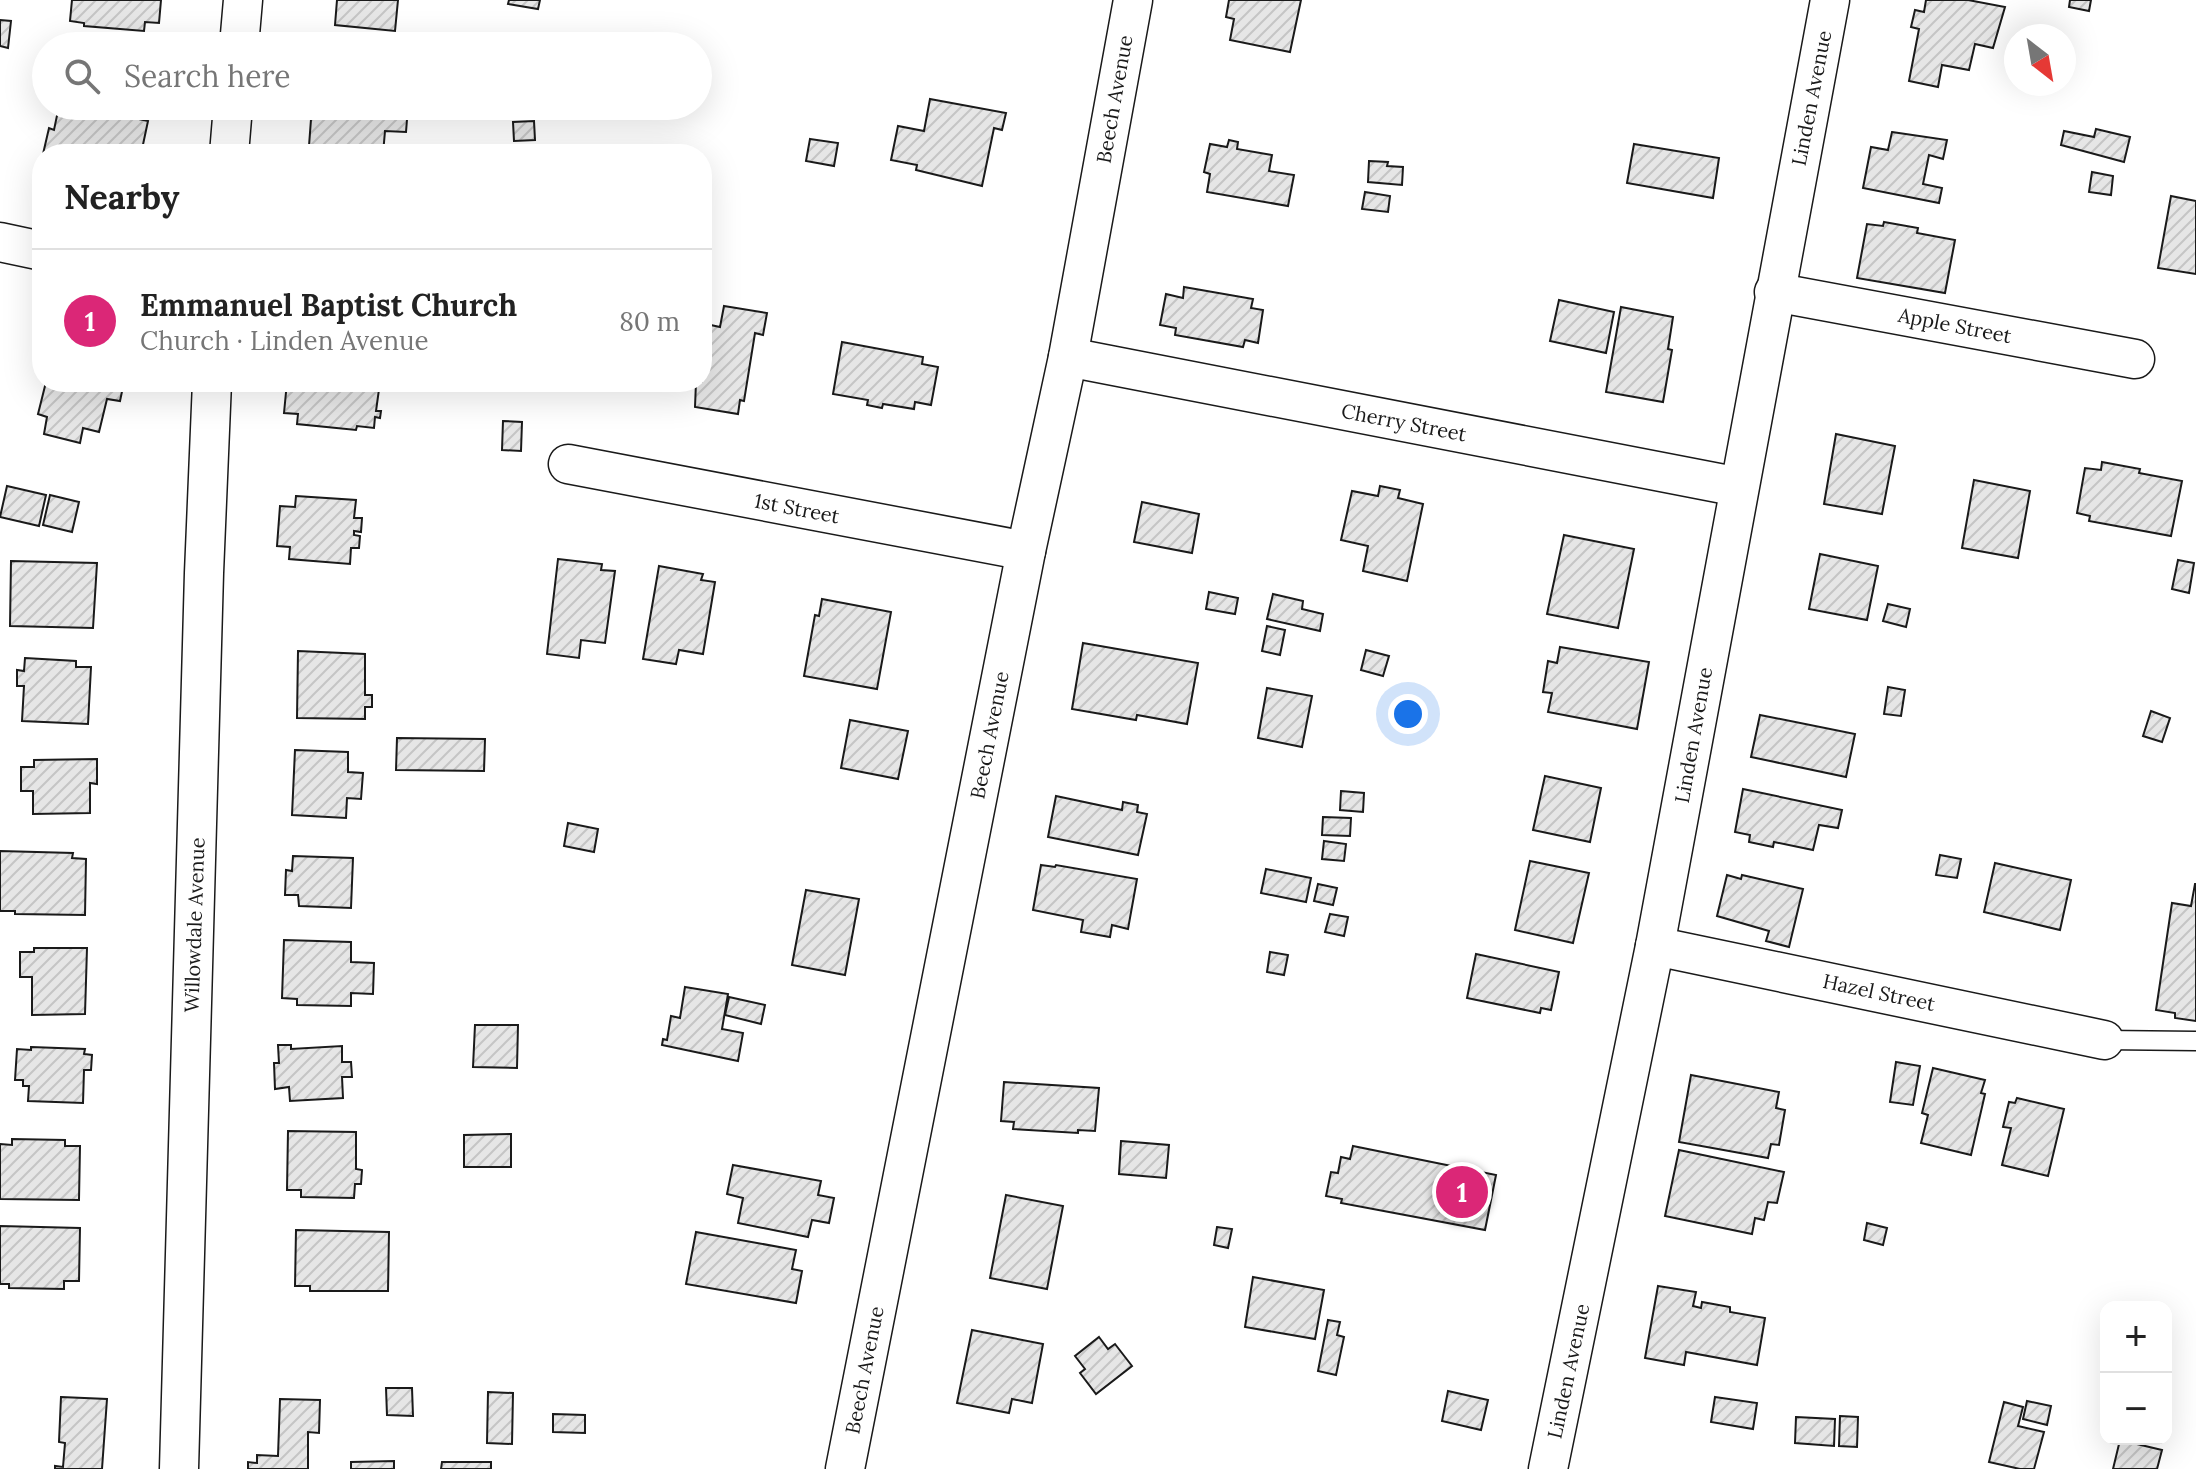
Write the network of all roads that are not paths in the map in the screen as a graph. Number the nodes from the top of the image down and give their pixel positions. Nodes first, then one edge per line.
1 (243, 0) edge
2 (1133, 0) edge
3 (1830, 0) edge
4 (240, 32) edge
5 (232, 120) edge
6 (230, 144) edge
7 (0, 242) edge
8 (32, 249) edge
9 (1774, 292) junction
10 (1068, 357) junction
11 (2135, 359) dead end
12 (212, 392) edge
13 (568, 464) dead end
14 (1739, 487) junction
15 (1026, 551) junction
16 (1655, 946) junction
17 (2104, 1040) joint
18 (2196, 1041) edge
19 (179, 1469) edge
20 (845, 1469) edge
21 (1548, 1469) edge

1 - 4 street
2 - 10 street, Beech Avenue
3 - 9 street, Linden Avenue
5 - 6 street
7 - 8 street
9 - 11 street, Apple Street
9 - 14 street, Linden Avenue
10 - 14 street, Cherry Street
10 - 15 street, Beech Avenue
12 - 19 street, Willowdale Avenue
13 - 15 street, 1st Street
14 - 16 street, Linden Avenue
15 - 20 street, Beech Avenue
16 - 17 street, Hazel Street
16 - 21 street, Linden Avenue
17 - 18 lane

